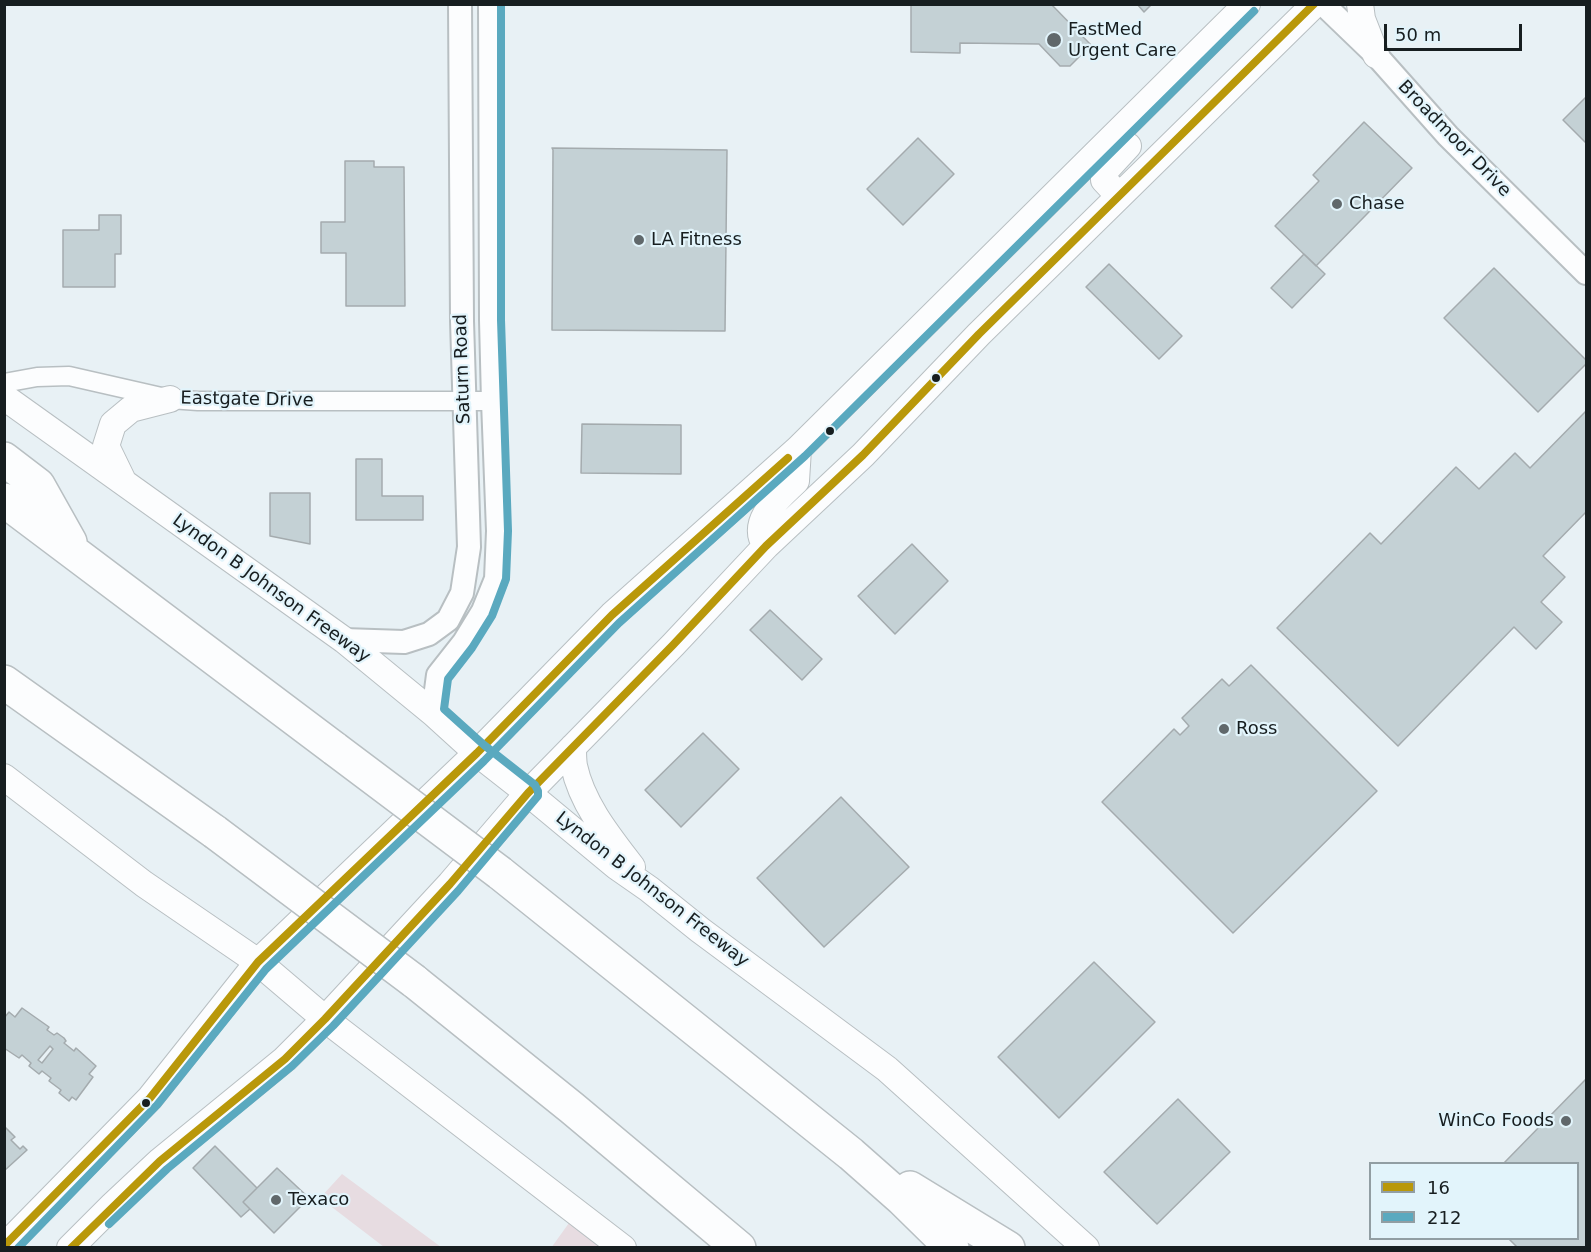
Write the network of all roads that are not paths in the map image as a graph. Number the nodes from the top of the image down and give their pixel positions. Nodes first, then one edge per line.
1 (460, 4) edge
2 (490, 4) edge
3 (1247, 4) edge
4 (1315, 4) edge
5 (1323, 4) edge
6 (1360, 4) edge
7 (1376, 55) junction
8 (1145, 105) junction
9 (461, 120) junction
10 (490, 120) junction
11 (1119, 196) junction
12 (1587, 273) edge
13 (4, 383) edge
14 (4, 397) edge
15 (170, 399) junction
16 (492, 401) junction
17 (464, 402) junction
18 (798, 449) junction
19 (4, 459) edge
20 (124, 482) junction
21 (4, 500) edge
22 (766, 546) junction
23 (75, 551) junction
24 (344, 640) junction
25 (4, 682) edge
26 (433, 713) junction
27 (573, 747) junction
28 (477, 753) junction
29 (4, 777) edge
30 (528, 793) junction
31 (649, 889) junction
32 (258, 962) junction
33 (325, 1018) junction
34 (851, 1154) junction
35 (4, 1247) edge
36 (70, 1248) edge
37 (623, 1248) edge
38 (738, 1248) edge
39 (952, 1248) edge
40 (1008, 1248) edge
41 (1086, 1248) edge

1 - 9 street, Saturn Road
2 - 10 street, Saturn Road
3 - 8 main road
4 - 11 main road
5 - 7 street, Broadmoor Drive
6 - 7 main road
7 - 12 street, Broadmoor Drive
8 - 11 main road
8 - 18 main road
9 - 10 street
9 - 17 street, Saturn Road
10 - 16 street, Saturn Road
11 - 22 main road
13 - 15 street, Eastgate Drive
14 - 20 main road, Lyndon B Johnson Freeway
15 - 17 street, Eastgate Drive
15 - 20 main road
16 - 17 street, Eastgate Drive
16 - 26 street, Saturn Road
17 - 24 street, Saturn Road
18 - 22 main road
18 - 28 main road
19 - 23 highway
20 - 24 main road, Lyndon B Johnson Freeway
21 - 23 highway
22 - 27 main road
23 - 34 highway, bridge
24 - 26 main road, Lyndon B Johnson Freeway
25 - 38 highway, bridge
26 - 28 main road, Lyndon B Johnson Freeway
27 - 30 main road
27 - 31 main road
28 - 30 main road, Lyndon B Johnson Freeway
28 - 32 main road
29 - 32 main road
30 - 31 main road, Lyndon B Johnson Freeway
30 - 33 main road
31 - 41 main road, Lyndon B Johnson Freeway
32 - 33 main road
32 - 35 main road
33 - 36 main road
33 - 37 main road
34 - 39 highway
34 - 40 highway

